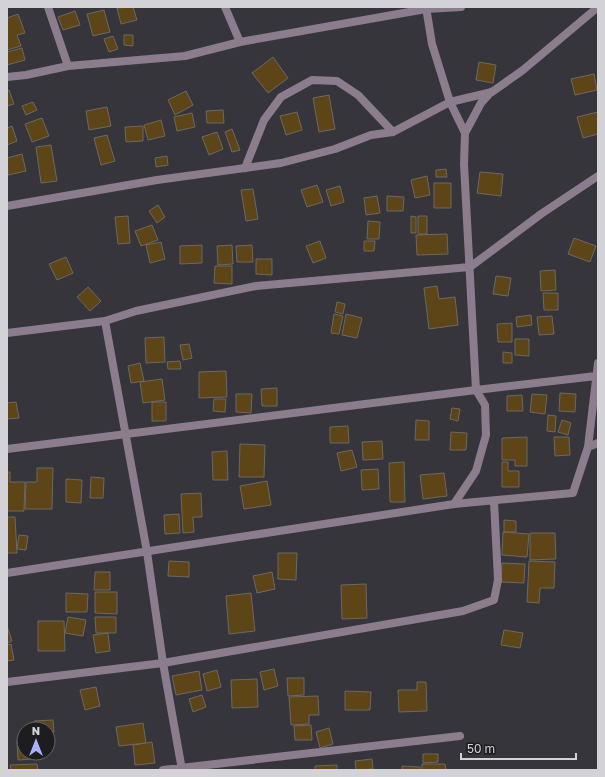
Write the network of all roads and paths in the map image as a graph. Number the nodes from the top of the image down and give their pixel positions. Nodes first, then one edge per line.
1 (48, 7) edge
2 (225, 7) edge
3 (461, 7) edge
4 (598, 7) edge
5 (426, 8) edge
6 (240, 42) junction
7 (68, 66) junction
8 (7, 77) edge
9 (492, 92) junction
10 (450, 102) junction
11 (392, 132) junction
12 (465, 133) junction
13 (245, 168) junction
14 (598, 176) edge
15 (7, 206) edge
16 (470, 267) junction
17 (105, 321) junction
18 (7, 333) edge
19 (598, 363) edge
20 (596, 376) junction
21 (476, 390) junction
22 (126, 434) junction
23 (598, 443) edge
24 (588, 447) junction
25 (7, 449) edge
26 (494, 501) junction
27 (454, 504) junction
28 (147, 552) junction
29 (7, 573) edge
30 (163, 663) junction
31 (7, 682) edge
32 (460, 736) dead end
33 (181, 769) edge
34 (163, 770) edge

1 - 7 street
2 - 6 street
3 - 5 street
4 - 9 street
5 - 6 street
5 - 10 street
6 - 7 street
7 - 8 street
9 - 10 street
9 - 12 street
10 - 11 street
10 - 12 street
11 - 13 street
11 - 13 street
12 - 16 street
13 - 15 street
14 - 16 street
16 - 17 street
16 - 21 street
17 - 18 street
17 - 22 street
19 - 20 street
20 - 21 street
20 - 24 street
21 - 22 street
21 - 27 street
22 - 25 street
22 - 28 street
23 - 24 street
24 - 26 street
26 - 27 street
26 - 30 street
27 - 28 street
28 - 29 street
28 - 30 street
30 - 31 street
30 - 33 street
32 - 33 street
33 - 34 street

